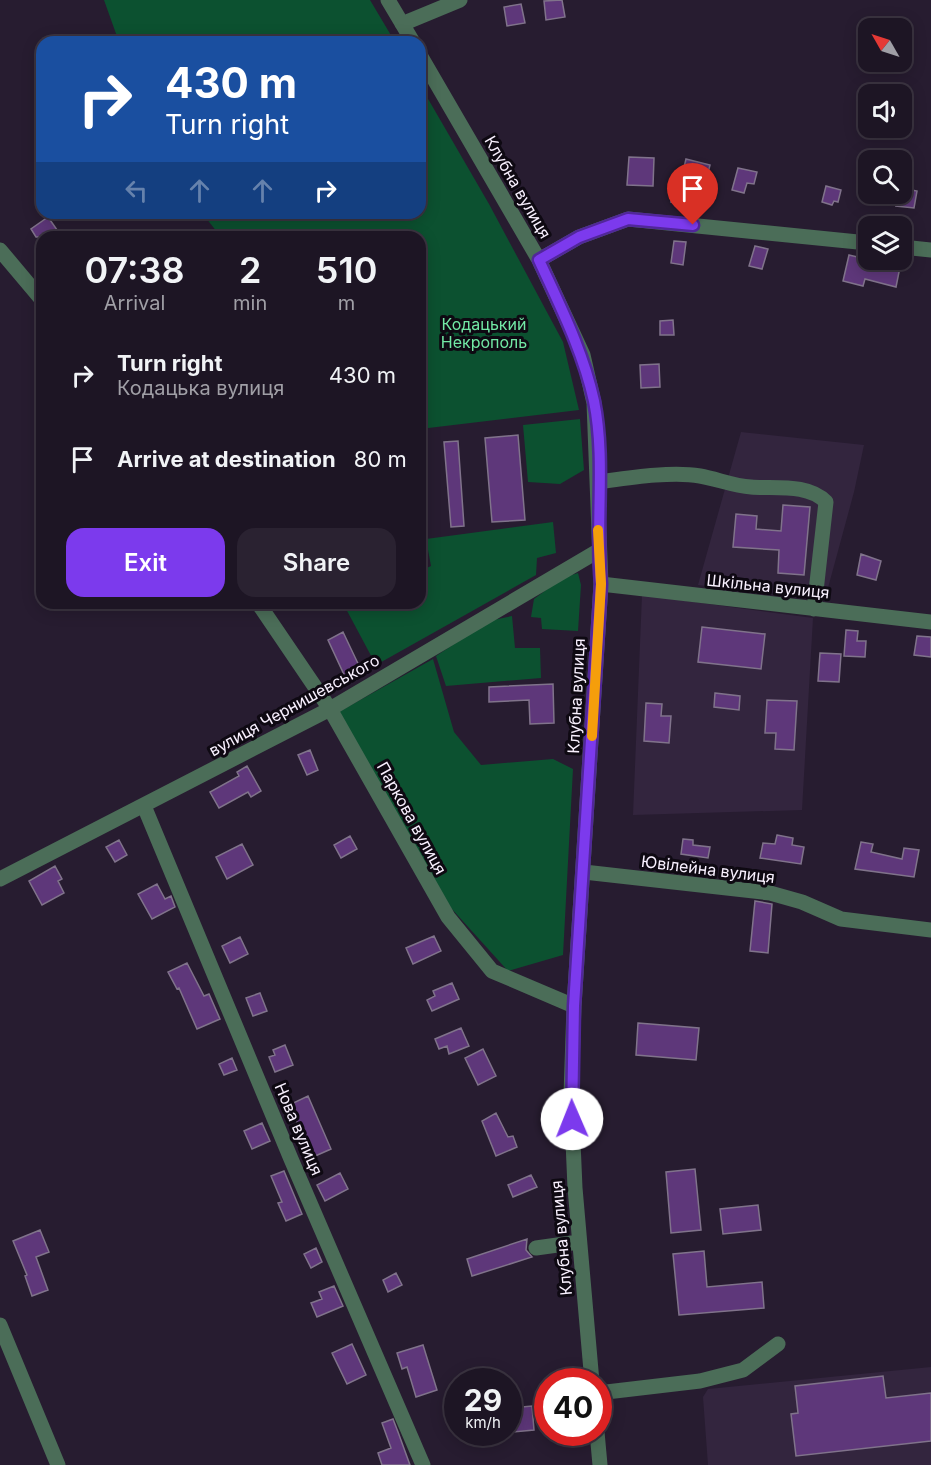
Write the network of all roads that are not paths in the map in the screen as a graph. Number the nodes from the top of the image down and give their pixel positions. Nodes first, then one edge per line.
1 (388, 0) edge
2 (460, 0) edge
3 (402, 24) junction
4 (409, 36) edge
5 (426, 65) edge
6 (858, 242) edge
7 (912, 248) edge
8 (0, 250) edge
9 (931, 250) edge
10 (539, 260) junction
11 (36, 293) edge
12 (598, 482) junction
13 (598, 551) junction
14 (601, 584) junction
15 (262, 609) edge
16 (814, 609) junction
17 (931, 621) edge
18 (330, 709) junction
19 (144, 806) junction
20 (584, 872) junction
21 (0, 879) edge
22 (931, 930) edge
23 (574, 1006) junction
24 (579, 1242) junction
25 (536, 1248) dead end
26 (0, 1325) edge
27 (778, 1344) dead end
28 (591, 1368) edge
29 (612, 1391) edge
30 (598, 1446) edge
31 (58, 1465) edge
32 (423, 1465) edge
33 (600, 1465) edge

1 - 3 street
2 - 3 street
3 - 4 street
5 - 10 street, Клубна вулиця
6 - 10 street
7 - 9 street
8 - 11 street
10 - 12 street, Клубна вулиця
12 - 13 street, Клубна вулиця
12 - 16 street
13 - 14 street, Клубна вулиця
13 - 18 street, вулиця Чернишевського
14 - 16 street, Шкільна вулиця
14 - 20 street, Клубна вулиця
15 - 18 street, Паркова вулиця
16 - 17 street, Шкільна вулиця
18 - 19 street, вулиця Чернишевського
18 - 23 street, Паркова вулиця
19 - 21 street, вулиця Чернишевського
19 - 32 street, Нова вулиця
20 - 22 street, Ювілейна вулиця
20 - 23 street, Клубна вулиця
23 - 24 street, Клубна вулиця
24 - 25 street
24 - 28 street, Клубна вулиця
26 - 31 street
27 - 29 street
30 - 33 street

